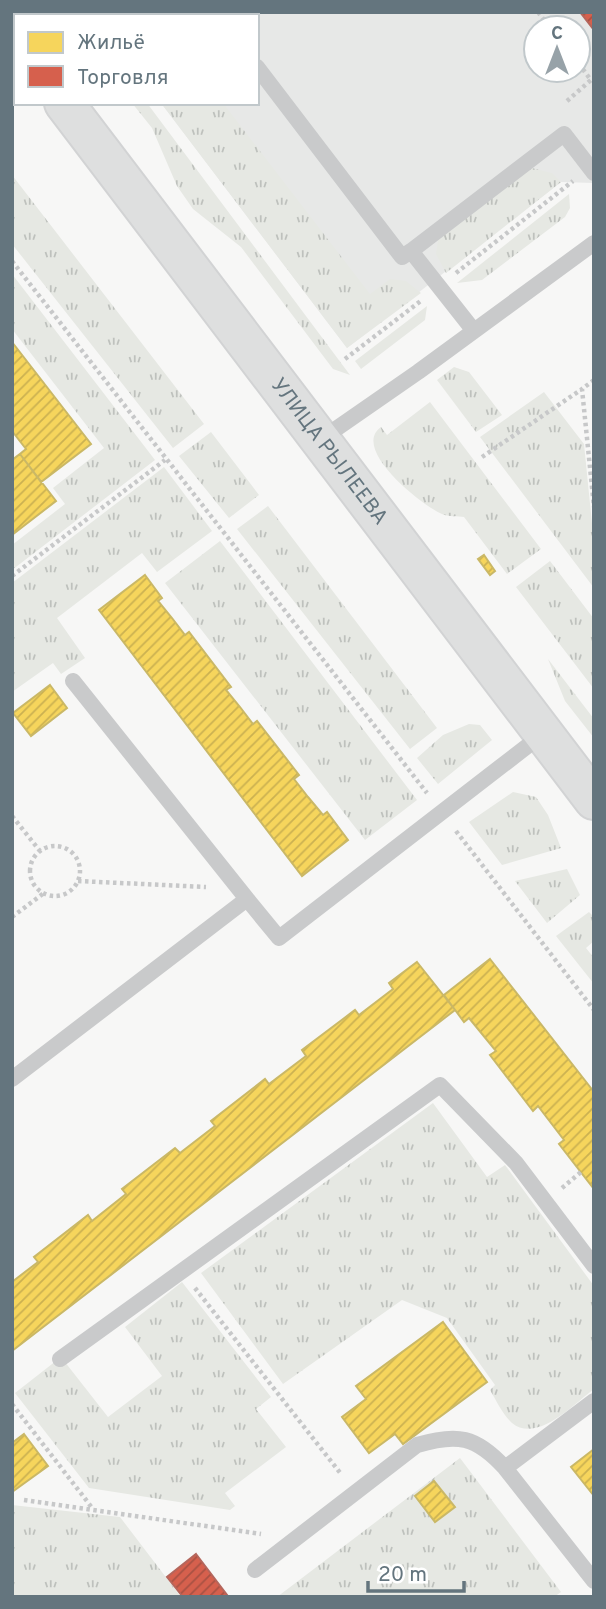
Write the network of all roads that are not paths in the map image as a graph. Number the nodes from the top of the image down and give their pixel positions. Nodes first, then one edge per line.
1 (259, 70) edge
2 (66, 105) edge
3 (592, 170) edge
4 (594, 243) edge
5 (411, 251) junction
6 (474, 331) junction
7 (320, 440) junction
8 (74, 681) dead end
9 (543, 734) junction
10 (594, 800) edge
11 (242, 893) junction
12 (12, 1079) edge
13 (594, 1266) edge
14 (60, 1359) dead end
15 (594, 1401) edge
16 (505, 1468) junction
17 (255, 1570) dead end
18 (594, 1581) edge

1 - 5 lane
2 - 7 main road, УЛИЦА РЫЛЕЕВА
3 - 5 lane
4 - 6 lane
5 - 6 lane
6 - 7 lane
7 - 9 main road, УЛИЦА РЫЛЕЕВА
8 - 11 lane
9 - 10 main road, УЛИЦА РЫЛЕЕВА
9 - 11 lane
11 - 12 lane
13 - 14 lane
15 - 16 lane
16 - 17 lane
16 - 18 lane

